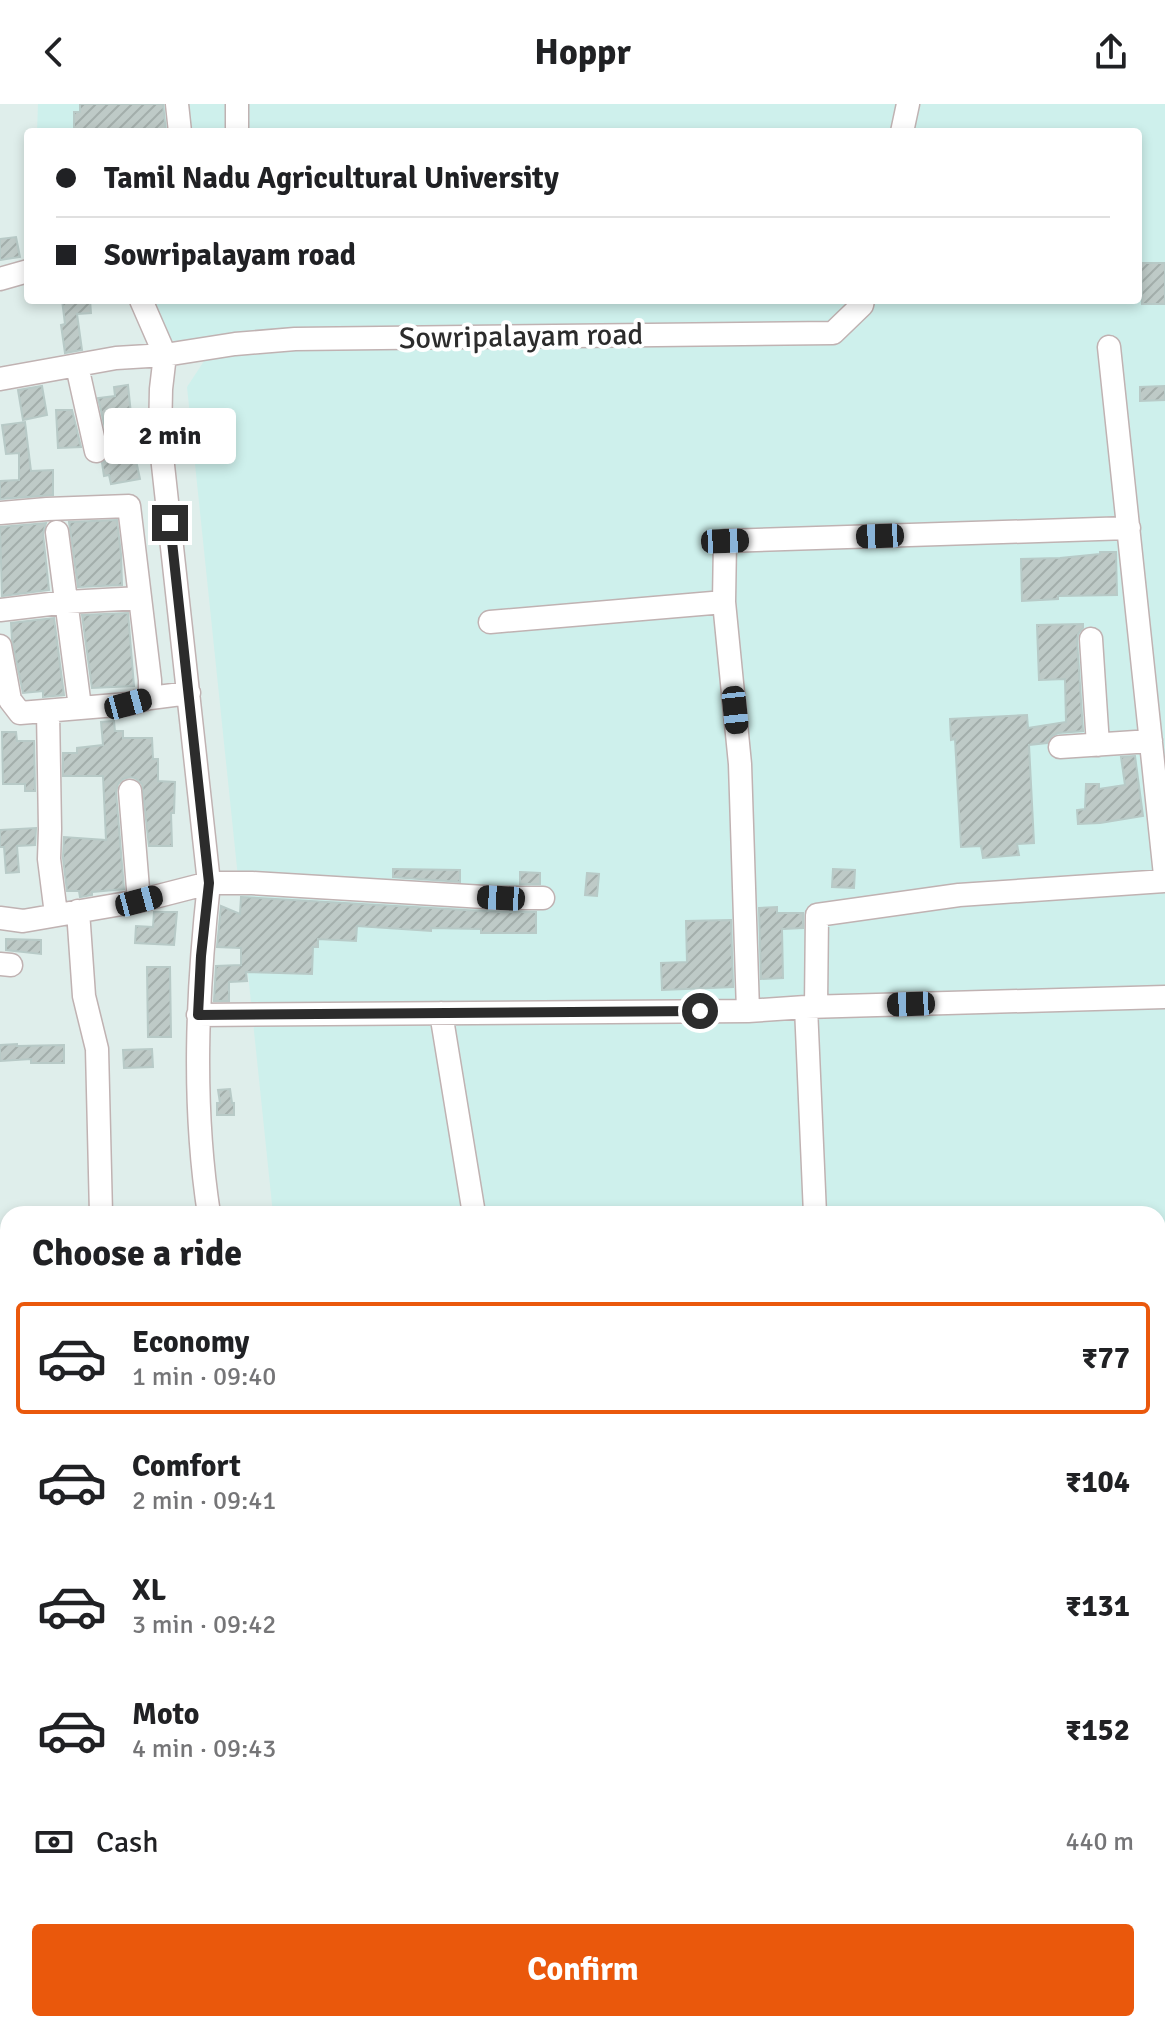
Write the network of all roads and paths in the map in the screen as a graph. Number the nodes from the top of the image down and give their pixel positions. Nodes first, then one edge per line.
1 (177, 104) edge
2 (237, 104) edge
3 (908, 104) edge
4 (180, 128) edge
5 (237, 128) edge
6 (903, 128) edge
7 (24, 272) edge
8 (0, 279) edge
9 (143, 304) edge
10 (862, 304) edge
11 (1109, 347) dead end
12 (165, 355) junction
13 (77, 366) junction
14 (0, 379) edge
15 (96, 451) dead end
16 (0, 513) edge
17 (1129, 528) junction
18 (57, 532) dead end
19 (140, 598) junction
20 (67, 602) junction
21 (724, 602) junction
22 (0, 610) edge
23 (490, 622) dead end
24 (1091, 639) dead end
25 (0, 646) edge
26 (189, 693) junction
27 (150, 698) junction
28 (80, 707) junction
29 (48, 711) junction
30 (1155, 728) edge
31 (1098, 745) junction
32 (1060, 747) dead end
33 (130, 791) dead end
34 (1165, 875) edge
35 (1165, 881) edge
36 (209, 883) junction
37 (543, 898) dead end
38 (139, 901) junction
39 (67, 913) junction
40 (0, 918) edge
41 (1165, 997) edge
42 (811, 1006) junction
43 (748, 1011) junction
44 (441, 1013) junction
45 (198, 1015) junction
46 (101, 1206) edge
47 (208, 1206) edge
48 (473, 1206) edge
49 (815, 1206) edge

1 - 4 street
2 - 5 street
3 - 6 street
7 - 8 street
9 - 12 street
10 - 12 street, Sowripalayam road
11 - 17 street
12 - 13 street, Sowripalayam road
12 - 26 street
13 - 14 street, Sowripalayam road
13 - 15 street
16 - 19 street
17 - 21 street
17 - 30 street
18 - 20 street
19 - 20 street
19 - 27 street
20 - 22 street
20 - 28 street
21 - 23 street
21 - 43 street
24 - 31 street
25 - 29 street
26 - 27 street
26 - 36 street
27 - 28 street
28 - 29 street
29 - 39 street
30 - 31 street
30 - 34 street
31 - 32 street
33 - 38 street
35 - 42 street
36 - 37 street
36 - 38 street
36 - 45 street
38 - 39 street
39 - 40 street
39 - 46 street
41 - 42 street
42 - 43 street
42 - 49 street
43 - 44 street
44 - 45 street
44 - 48 street
45 - 47 street

